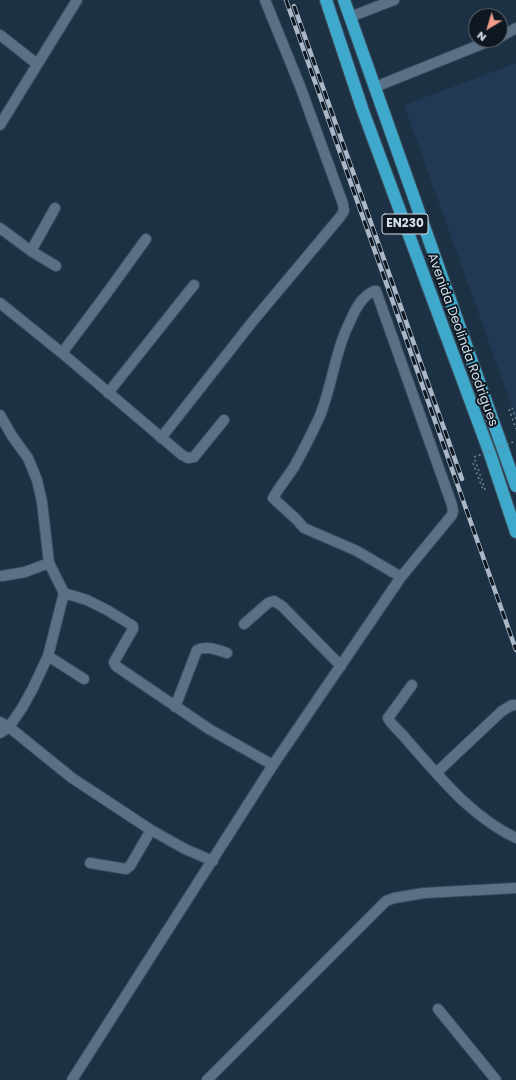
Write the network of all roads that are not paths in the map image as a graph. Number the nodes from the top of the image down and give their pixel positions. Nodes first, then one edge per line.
1 (77, 0) edge
2 (265, 0) edge
3 (326, 0) edge
4 (344, 0) edge
5 (394, 0) edge
6 (350, 17) junction
7 (0, 35) edge
8 (472, 48) edge
9 (37, 64) junction
10 (375, 87) junction
11 (2, 118) edge
12 (55, 208) dead end
13 (0, 228) edge
14 (146, 239) dead end
15 (31, 251) junction
16 (56, 266) dead end
17 (194, 285) dead end
18 (0, 303) edge
19 (62, 353) junction
20 (108, 393) junction
21 (0, 416) edge
22 (224, 420) dead end
23 (161, 438) junction
24 (515, 478) edge
25 (516, 532) edge
26 (49, 564) junction
27 (2, 576) dead end
28 (401, 576) junction
29 (64, 593) junction
30 (244, 624) dead end
31 (227, 653) dead end
32 (48, 656) junction
33 (340, 666) junction
34 (84, 678) dead end
35 (412, 685) dead end
36 (516, 705) edge
37 (175, 707) junction
38 (0, 722) edge
39 (4, 730) edge
40 (273, 765) junction
41 (436, 773) junction
42 (151, 830) junction
43 (516, 838) edge
44 (212, 861) junction
45 (90, 863) dead end
46 (516, 888) edge
47 (438, 1009) dead end
48 (72, 1080) edge
49 (207, 1080) edge
50 (496, 1080) edge

1 - 9 street
2 - 23 street
3 - 25 highway, Avenida Deolinda Rodrigues / EN230
4 - 6 highway, Avenida Deolinda Rodrigues / EN230
5 - 6 street
6 - 10 highway, Avenida Deolinda Rodrigues / EN230
7 - 9 street
8 - 10 street
9 - 11 street
10 - 24 highway, Avenida Deolinda Rodrigues / EN230
12 - 15 street
13 - 15 street
14 - 19 street
15 - 16 street
17 - 20 street
18 - 19 street
19 - 20 street
20 - 23 street
21 - 26 street
22 - 23 street
26 - 27 street
26 - 29 street
28 - 28 street
28 - 33 street
29 - 32 street
29 - 37 street
30 - 33 street
31 - 37 street
32 - 34 street
32 - 39 street
33 - 40 street
35 - 41 street
36 - 41 street
37 - 40 street
38 - 39 street
39 - 42 street
40 - 44 street
41 - 43 street
42 - 44 street
42 - 45 street
44 - 48 street
46 - 49 street
47 - 50 street

